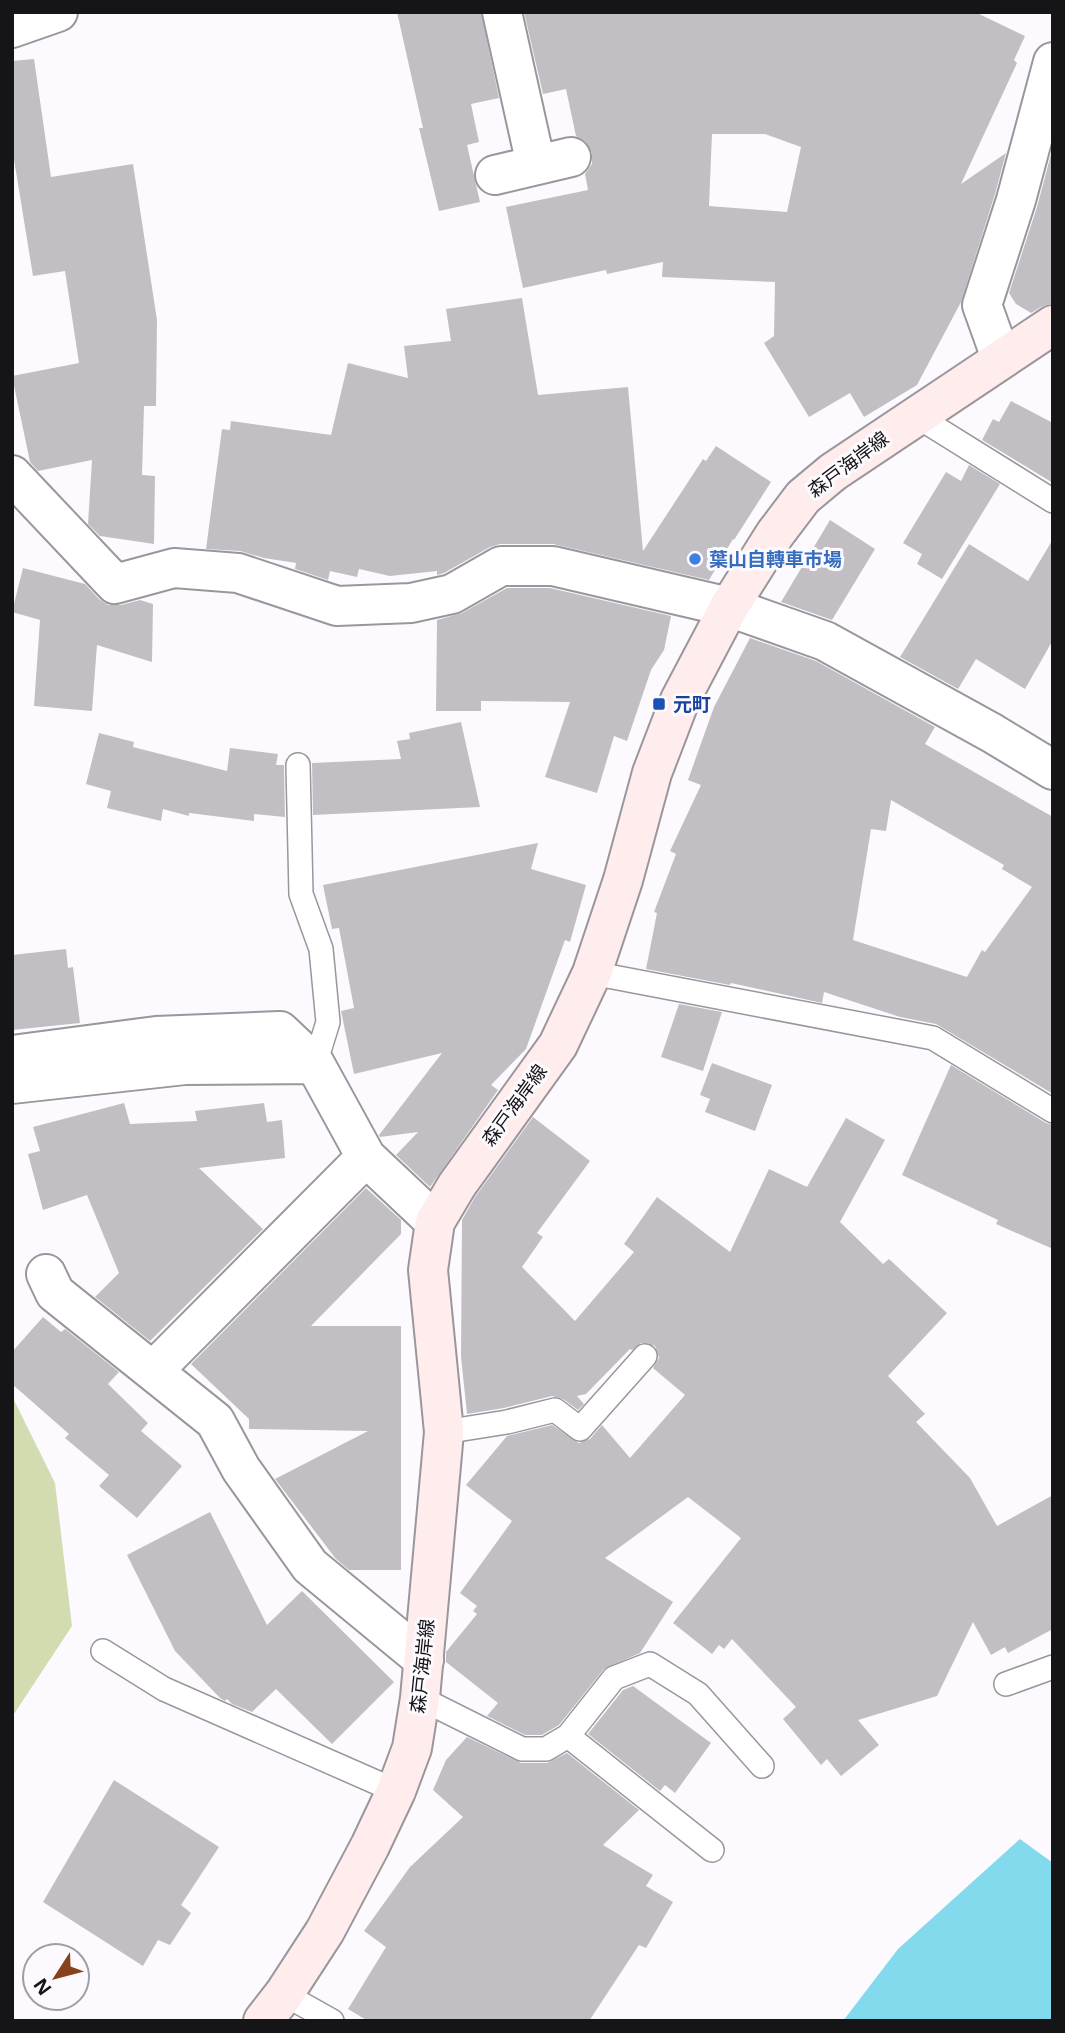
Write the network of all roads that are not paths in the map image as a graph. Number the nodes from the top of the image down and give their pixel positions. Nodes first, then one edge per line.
1 (58, 12) edge
2 (502, 12) edge
3 (12, 28) edge
4 (1053, 62) edge
5 (495, 175) dead end
6 (1053, 325) edge
7 (1001, 358) junction
8 (915, 415) junction
9 (12, 475) edge
10 (1053, 501) edge
11 (729, 607) junction
12 (298, 765) dead end
13 (1053, 770) edge
14 (593, 973) junction
15 (12, 1055) edge
16 (315, 1064) junction
17 (12, 1084) edge
18 (1053, 1111) edge
19 (366, 1157) junction
20 (435, 1222) junction
21 (46, 1273) dead end
22 (645, 1356) dead end
23 (153, 1371) junction
24 (444, 1432) junction
25 (103, 1651) dead end
26 (424, 1660) junction
27 (1053, 1667) edge
28 (1006, 1684) dead end
29 (421, 1698) junction
30 (568, 1736) junction
31 (762, 1766) dead end
32 (396, 1791) junction
33 (712, 1850) dead end
34 (274, 2007) edge
35 (332, 2021) edge

1 - 3 street
2 - 5 street
4 - 7 street
6 - 7 main road, 森戸海岸線
7 - 8 main road, 森戸海岸線
8 - 10 lane
8 - 11 main road, 森戸海岸線
9 - 11 street
11 - 13 street
11 - 14 main road, 森戸海岸線
12 - 16 lane
14 - 18 lane
14 - 20 main road, 森戸海岸線
15 - 16 street
16 - 17 street
16 - 19 street
19 - 20 street
19 - 23 street
20 - 24 main road, 森戸海岸線
21 - 23 street
22 - 24 lane
23 - 26 street
24 - 26 main road, 森戸海岸線
25 - 32 lane
26 - 29 main road, 森戸海岸線
27 - 28 lane
29 - 30 lane
29 - 32 main road, 森戸海岸線
30 - 31 lane
30 - 33 lane
32 - 34 main road, 森戸海岸線
34 - 35 lane

